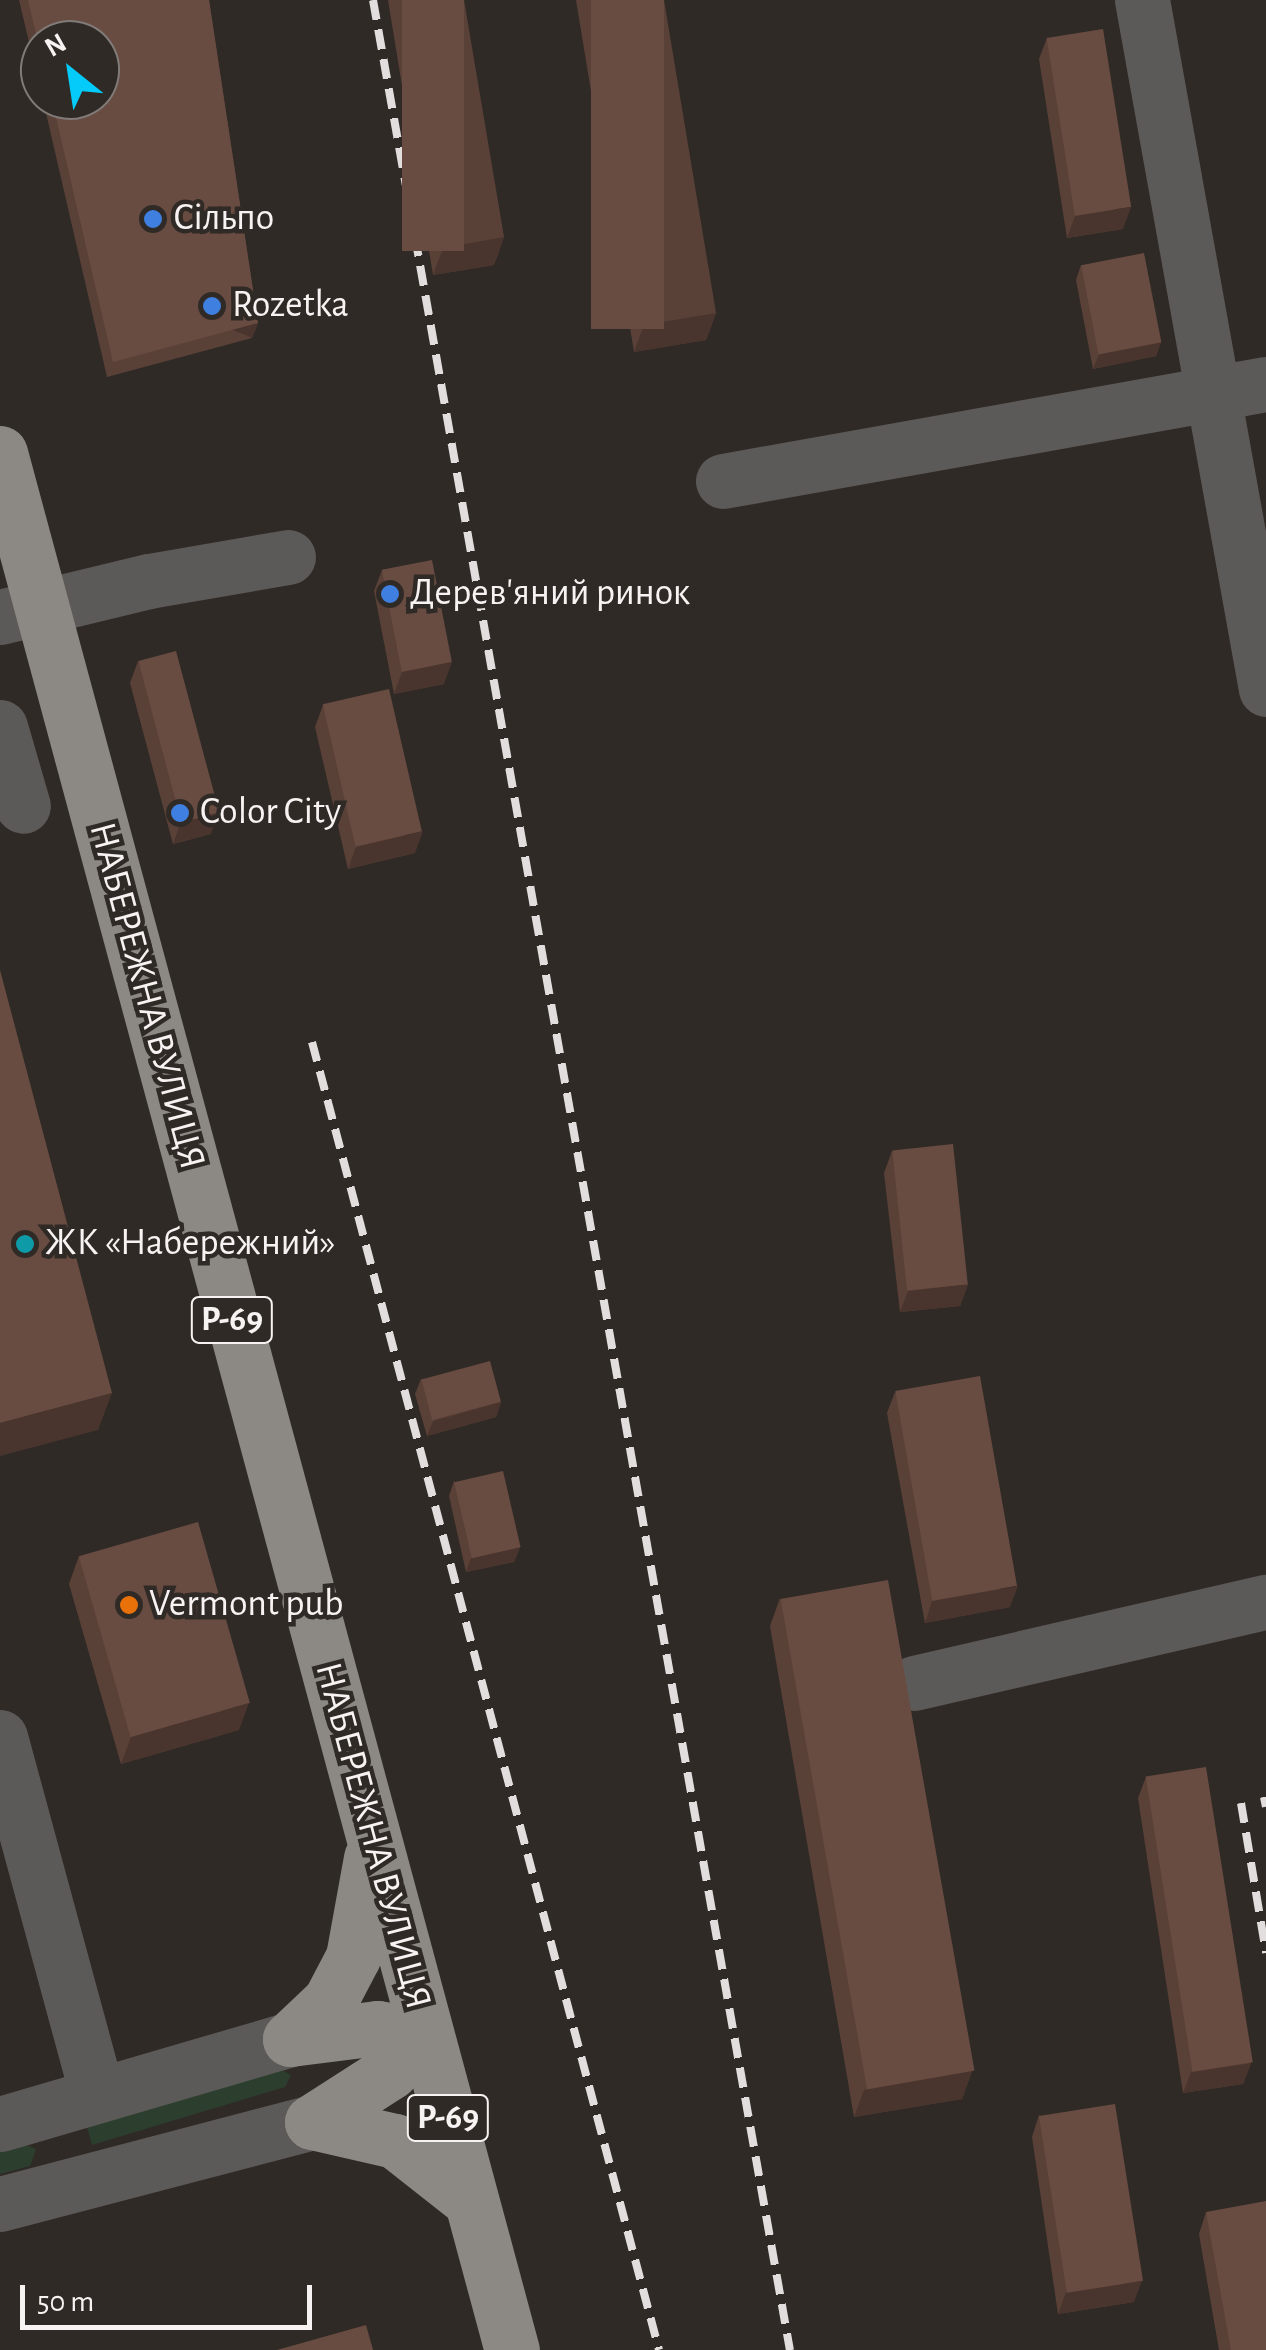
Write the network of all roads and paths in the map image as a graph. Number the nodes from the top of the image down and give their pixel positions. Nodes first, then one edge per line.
1 (1142, 0) edge
2 (1242, 388) edge
3 (0, 453) edge
4 (723, 482) dead end
5 (288, 557) dead end
6 (20, 610) edge
7 (1266, 689) edge
8 (0, 727) edge
9 (23, 806) dead end
10 (1266, 1602) edge
11 (914, 1683) dead end
12 (0, 1738) edge
13 (373, 1845) junction
14 (426, 2036) junction
15 (290, 2040) junction
16 (49, 2110) edge
17 (312, 2122) junction
18 (68, 2185) junction
19 (470, 2200) junction
20 (0, 2204) edge
21 (512, 2350) edge

1 - 2 street
2 - 4 street
2 - 7 street
3 - 6 main road, НАБЕРЕЖНА ВУЛИЦЯ / Р-69
5 - 6 street
6 - 13 main road, НАБЕРЕЖНА ВУЛИЦЯ / Р-69
8 - 9 street
10 - 11 street
12 - 16 street
13 - 14 main road, НАБЕРЕЖНА ВУЛИЦЯ / Р-69
13 - 15 main road
14 - 15 main road
14 - 17 main road
14 - 19 main road, НАБЕРЕЖНА ВУЛИЦЯ / Р-69
15 - 16 street
16 - 18 street
17 - 18 street
17 - 19 main road
18 - 20 street
19 - 21 main road, НАБЕРЕЖНА ВУЛИЦЯ / Р-69

